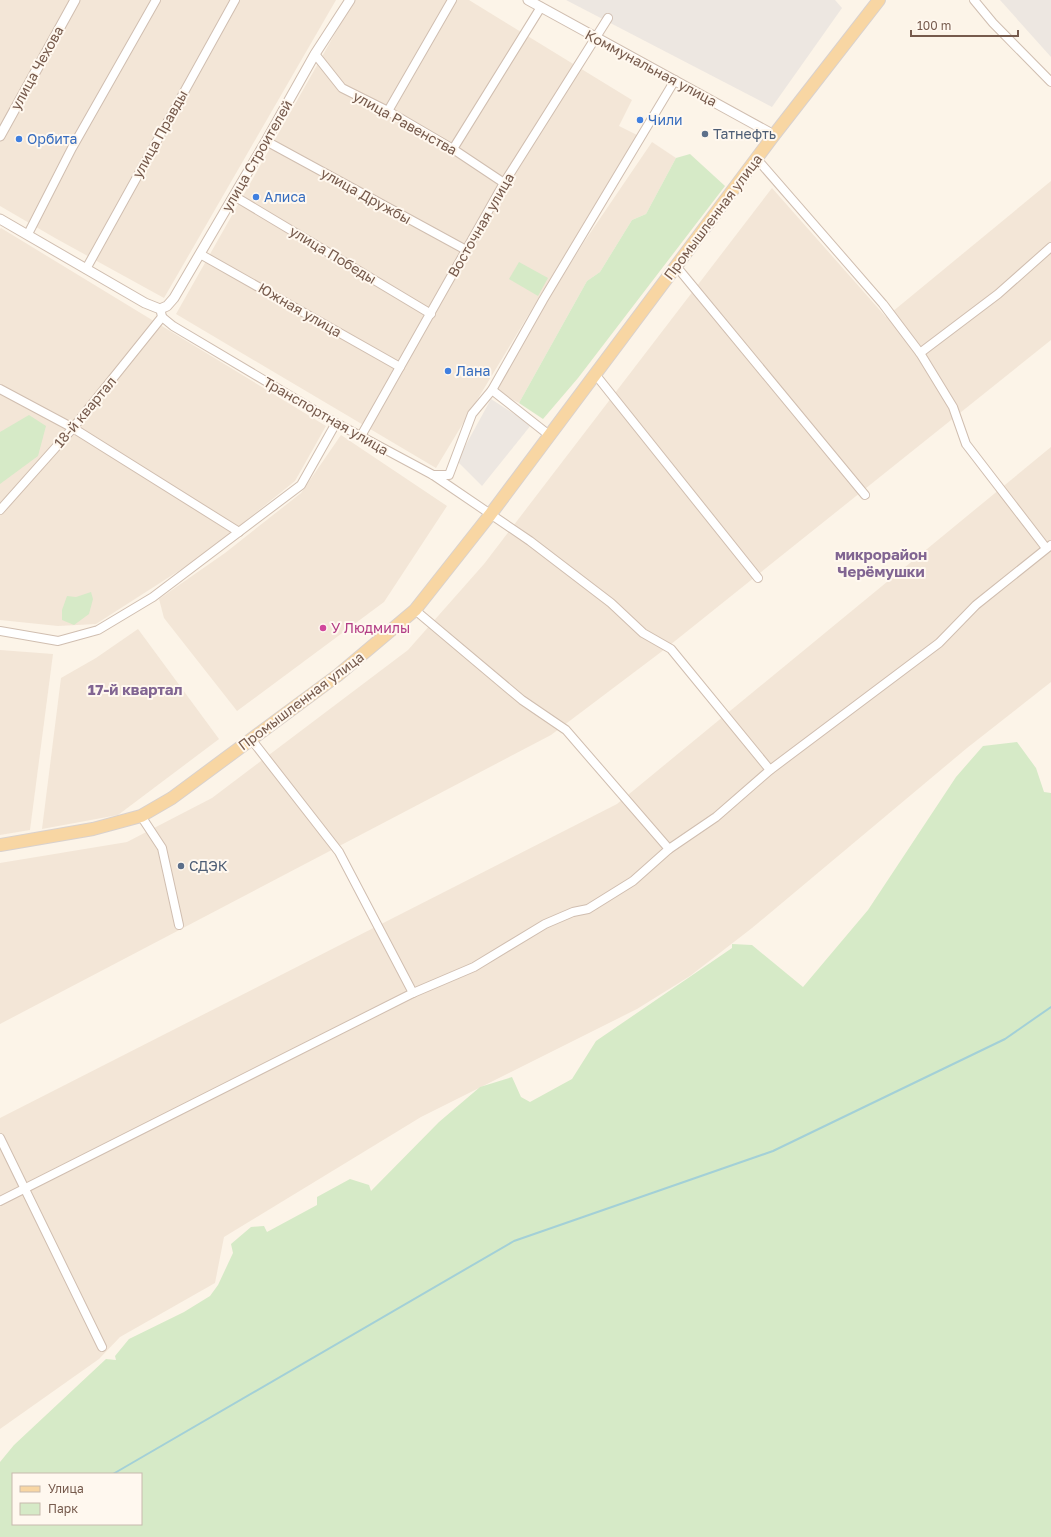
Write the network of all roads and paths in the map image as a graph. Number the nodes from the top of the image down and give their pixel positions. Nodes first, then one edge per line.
1 (75, 0) edge
2 (156, 0) edge
3 (235, 0) edge
4 (350, 0) edge
5 (452, 0) edge
6 (528, 0) edge
7 (879, 0) edge
8 (974, 0) edge
9 (541, 7) junction
10 (608, 18) dead end
11 (595, 38) junction
12 (315, 54) junction
13 (675, 80) junction
14 (1051, 82) edge
15 (388, 111) junction
16 (774, 135) junction
17 (0, 136) edge
18 (266, 141) junction
19 (453, 149) junction
20 (756, 159) junction
21 (504, 183) junction
22 (234, 196) junction
23 (0, 219) edge
24 (28, 234) junction
25 (1051, 247) edge
26 (466, 250) junction
27 (200, 254) junction
28 (676, 266) junction
29 (86, 269) junction
30 (161, 313) junction
31 (431, 314) junction
32 (920, 353) junction
33 (400, 367) junction
34 (595, 374) junction
35 (0, 389) edge
36 (492, 390) junction
37 (336, 423) junction
38 (73, 428) junction
39 (548, 435) junction
40 (361, 436) junction
41 (433, 475) junction
42 (865, 495) dead end
43 (3, 504) edge
44 (0, 510) edge
45 (490, 515) junction
46 (239, 532) junction
47 (1048, 546) edge
48 (758, 578) dead end
49 (415, 610) junction
50 (0, 631) edge
51 (250, 740) junction
52 (770, 770) junction
53 (141, 816) junction
54 (0, 845) edge
55 (669, 849) junction
56 (179, 925) dead end
57 (413, 993) junction
58 (0, 1138) edge
59 (25, 1188) junction
60 (0, 1201) edge
61 (102, 1347) dead end

1 - 17 street, улица Чехова
2 - 24 street
3 - 29 street, улица Правды
4 - 12 street, улица Строителей
5 - 15 street
6 - 9 street, Коммунальная улица
7 - 16 main road, Промышленная улица
8 - 14 street
9 - 11 street, Коммунальная улица
9 - 19 street
10 - 11 street, Восточная улица
11 - 13 street, Коммунальная улица
11 - 21 street, Восточная улица
12 - 15 street, улица Равенства
12 - 18 street, улица Строителей
13 - 16 street, Коммунальная улица
13 - 36 street
15 - 19 street, улица Равенства
16 - 20 main road, Промышленная улица
18 - 22 street, улица Строителей
18 - 26 street, улица Дружбы
19 - 21 street, улица Равенства
20 - 28 main road, Промышленная улица
20 - 32 street
21 - 26 street, Восточная улица
22 - 27 street, улица Строителей
22 - 31 street, улица Победы
23 - 24 street, Транспортная улица
24 - 29 street, Транспортная улица
25 - 32 street
26 - 31 street, Восточная улица
27 - 30 street, улица Строителей
27 - 33 street, Южная улица
28 - 34 main road, Промышленная улица
28 - 42 street
29 - 30 street, Транспортная улица
30 - 37 street, Транспортная улица
30 - 38 street, 18-й квартал
31 - 33 street, Восточная улица
32 - 47 street
33 - 40 street, Восточная улица
34 - 39 main road, Промышленная улица
34 - 48 street
35 - 38 street
36 - 39 street
36 - 41 street
37 - 40 street, Транспортная улица
37 - 46 street
38 - 43 street, 18-й квартал
38 - 46 street
39 - 45 main road, Промышленная улица
40 - 41 street, Транспортная улица
41 - 45 street, Транспортная улица
43 - 44 street, 18-й квартал
45 - 49 main road, Промышленная улица
45 - 52 street, Транспортная улица
46 - 50 street
47 - 52 street
49 - 51 main road, Промышленная улица
49 - 55 street
51 - 53 main road, Промышленная улица
51 - 57 street
52 - 55 street
53 - 54 main road, Промышленная улица
53 - 56 street
55 - 57 street
57 - 59 street
58 - 59 street
59 - 60 street
59 - 61 street

